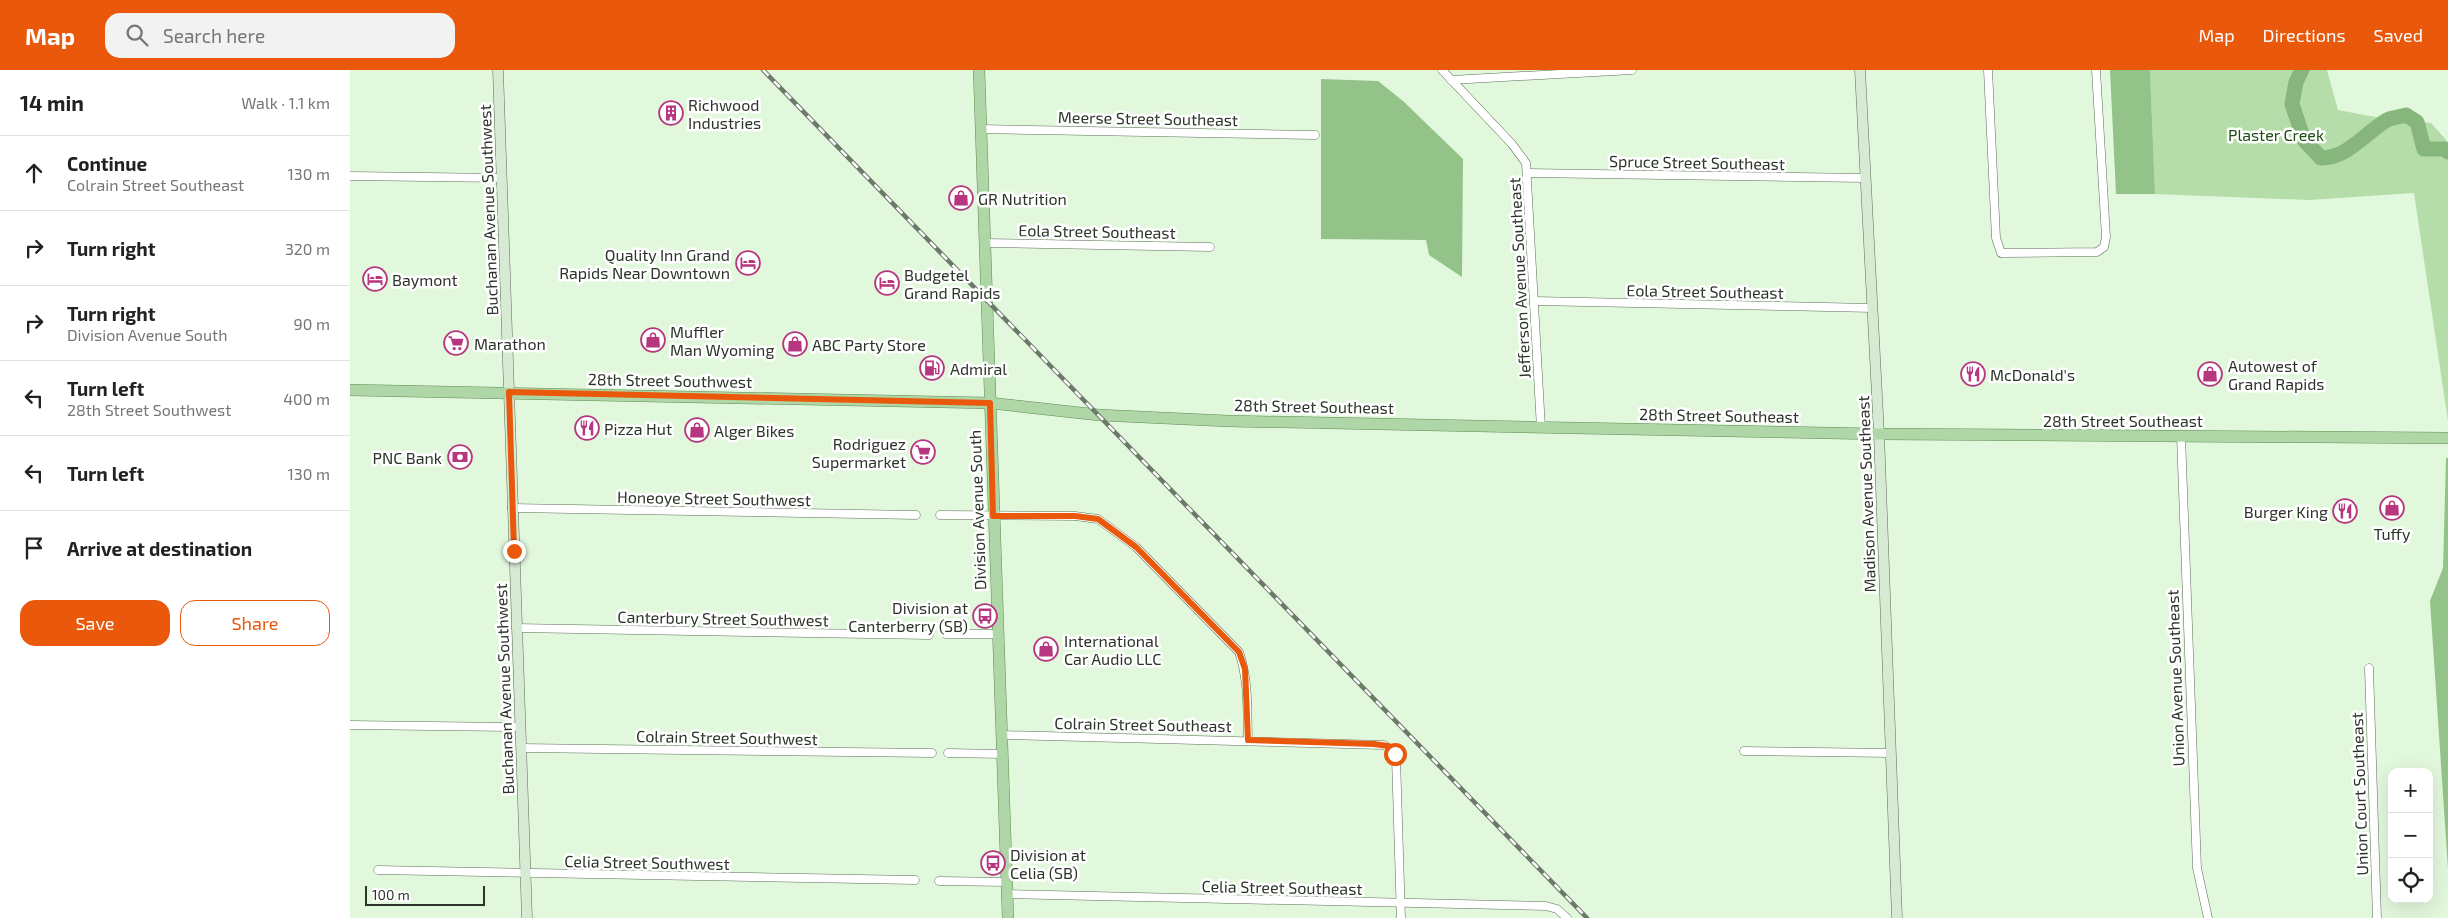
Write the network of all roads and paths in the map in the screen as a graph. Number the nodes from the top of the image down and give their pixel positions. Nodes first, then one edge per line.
1 (498, 70) edge
2 (978, 70) edge
3 (1442, 70) edge
4 (1632, 70) edge
5 (1860, 70) edge
6 (1988, 70) edge
7 (2096, 70) edge
8 (1451, 80) junction
9 (981, 129) junction
10 (1315, 135) dead end
11 (1528, 173) junction
12 (350, 176) edge
13 (502, 178) junction
14 (1866, 178) junction
15 (985, 244) junction
16 (1210, 247) dead end
17 (1535, 301) junction
18 (1873, 308) junction
19 (350, 390) edge
20 (509, 392) junction
21 (990, 403) junction
22 (1542, 428) junction
23 (1879, 434) junction
24 (2181, 436) junction
25 (2448, 438) edge
26 (512, 508) junction
27 (916, 515) dead end
28 (940, 515) dead end
29 (993, 516) junction
30 (516, 628) junction
31 (946, 634) dead end
32 (998, 634) junction
33 (929, 635) dead end
34 (2369, 668) dead end
35 (350, 724) edge
36 (520, 728) junction
37 (1002, 735) junction
38 (1248, 740) junction
39 (521, 748) junction
40 (1744, 751) dead end
41 (932, 753) dead end
42 (948, 753) dead end
43 (1891, 753) junction
44 (1002, 754) junction
45 (378, 870) dead end
46 (526, 874) junction
47 (915, 880) dead end
48 (939, 881) dead end
49 (1007, 882) junction
50 (1007, 894) junction
51 (1401, 902) junction
52 (527, 918) edge
53 (1008, 918) edge
54 (1401, 918) edge
55 (1567, 918) edge
56 (1897, 918) edge
57 (2208, 918) edge
58 (2376, 918) edge

1 - 13 street, Buchanan Avenue Southwest
2 - 9 main road, Division Avenue South
3 - 8 street, Jefferson Avenue Southeast
4 - 8 street
5 - 14 street, Madison Avenue Southeast
6 - 7 street
8 - 11 street, Jefferson Avenue Southeast
9 - 10 street, Meerse Street Southeast
9 - 15 main road, Division Avenue South
11 - 14 street, Spruce Street Southeast
11 - 17 street, Jefferson Avenue Southeast
12 - 13 street
13 - 20 street, Buchanan Avenue Southwest
14 - 18 street, Madison Avenue Southeast
15 - 16 street, Eola Street Southeast
15 - 21 main road, Division Avenue South
17 - 18 street, Eola Street Southeast
17 - 22 street, Jefferson Avenue Southeast
18 - 23 street, Madison Avenue Southeast
19 - 20 main road, 28th Street Southwest
20 - 21 main road, 28th Street Southwest
20 - 26 street, Buchanan Avenue Southwest
21 - 22 main road, 28th Street Southeast
21 - 29 main road, Division Avenue South
22 - 23 main road, 28th Street Southeast
23 - 24 main road, 28th Street Southeast
23 - 43 street, Madison Avenue Southeast
24 - 25 main road, 28th Street Southeast
24 - 57 street, Union Avenue Southeast
26 - 27 street, Honeoye Street Southwest
26 - 30 street, Buchanan Avenue Southwest
28 - 29 street
29 - 32 main road, Division Avenue South
29 - 38 street
30 - 33 street, Canterbury Street Southwest
30 - 36 street, Buchanan Avenue Southwest
31 - 32 street
32 - 37 main road, Division Avenue South
34 - 58 street, Union Court Southeast
35 - 36 street
36 - 39 street, Buchanan Avenue Southwest
37 - 38 street, Colrain Street Southeast
37 - 44 main road, Division Avenue South
38 - 51 street, Colrain Street Southeast
39 - 41 street, Colrain Street Southwest
39 - 46 street, Buchanan Avenue Southwest
40 - 43 street
42 - 44 street
43 - 56 street, Madison Avenue Southeast
44 - 49 main road, Division Avenue South
45 - 46 street, Celia Street Southwest
46 - 47 street, Celia Street Southwest
46 - 52 street, Buchanan Avenue Southwest
48 - 49 street
49 - 50 main road, Division Avenue South
50 - 51 street, Celia Street Southeast
50 - 53 main road, Division Avenue South
51 - 54 street
51 - 55 street, Celia Street Southeast

